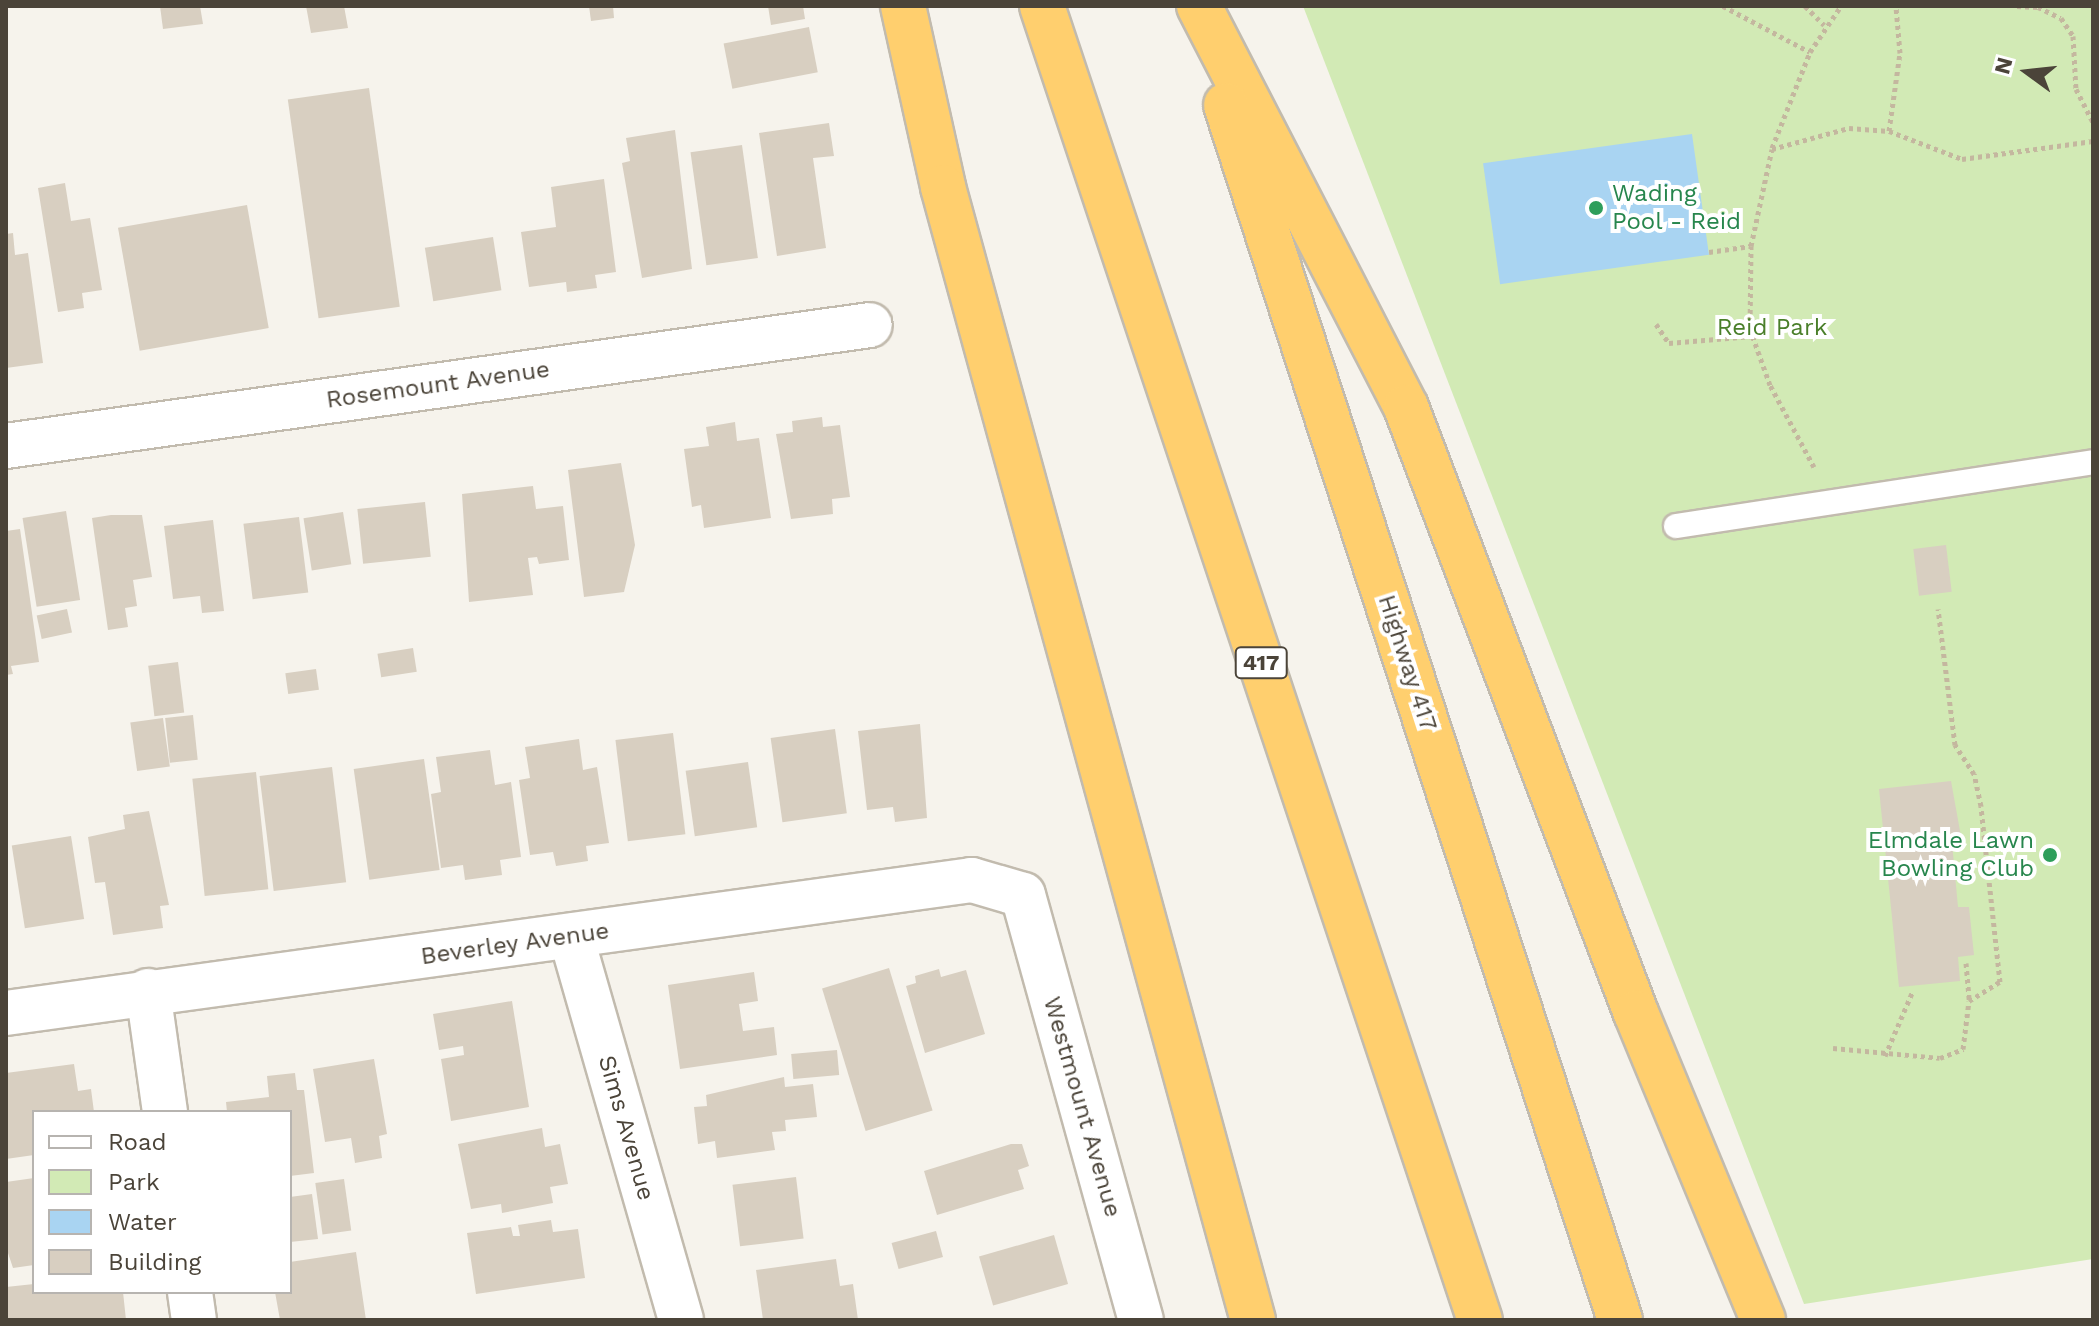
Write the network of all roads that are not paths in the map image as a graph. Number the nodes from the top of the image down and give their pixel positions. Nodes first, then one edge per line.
1 (903, 6) edge
2 (1042, 6) edge
3 (1197, 6) edge
4 (870, 325) dead end
5 (6, 446) edge
6 (2093, 462) edge
7 (1676, 526) dead end
8 (1023, 895) joint
9 (571, 936) junction
10 (148, 991) junction
11 (6, 1013) edge
12 (165, 1110) edge
13 (190, 1294) edge
14 (194, 1320) edge
15 (681, 1320) edge
16 (1141, 1320) edge
17 (1253, 1320) edge
18 (1480, 1320) edge
19 (1620, 1320) edge
20 (1763, 1320) edge

1 - 17 highway
2 - 18 highway, 417
3 - 19 highway, Highway 417
3 - 20 highway
4 - 5 street, Rosemount Avenue
6 - 7 lane
8 - 9 street, Beverley Avenue
8 - 16 street, Westmount Avenue
9 - 10 street, Beverley Avenue
9 - 15 street, Sims Avenue
10 - 11 street, Beverley Avenue
10 - 12 street
13 - 14 street

